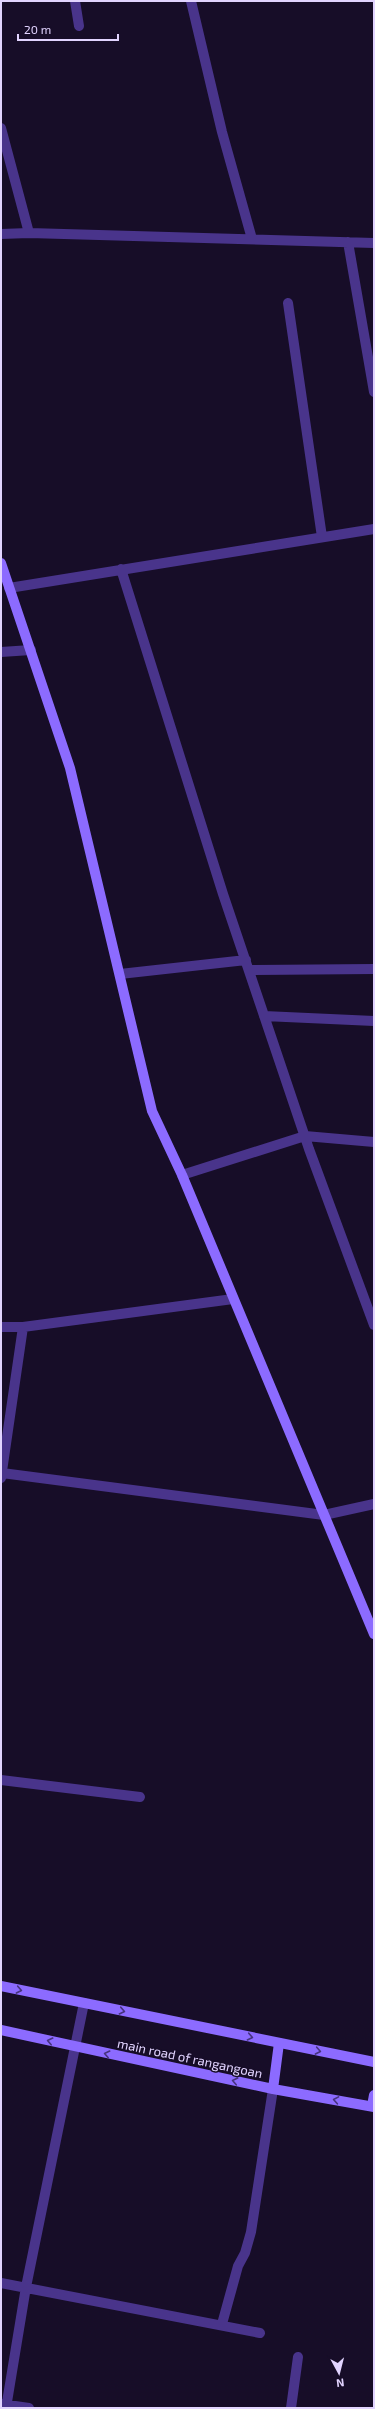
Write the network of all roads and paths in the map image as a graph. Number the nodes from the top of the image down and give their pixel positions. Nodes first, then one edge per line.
1 (75, 1) edge
2 (191, 1) edge
3 (80, 26) dead end
4 (1, 128) edge
5 (29, 233) junction
6 (1, 234) edge
7 (252, 239) junction
8 (348, 242) junction
9 (374, 243) edge
10 (288, 302) dead end
11 (374, 392) edge
12 (374, 529) edge
13 (322, 537) junction
14 (1, 563) edge
15 (122, 569) junction
16 (9, 588) junction
17 (30, 650) junction
18 (1, 652) edge
19 (246, 960) junction
20 (374, 969) edge
21 (249, 970) junction
22 (120, 974) junction
23 (264, 1016) junction
24 (374, 1021) edge
25 (305, 1136) junction
26 (374, 1142) edge
27 (182, 1175) junction
28 (233, 1299) junction
29 (374, 1326) edge
30 (23, 1327) junction
31 (1, 1328) edge
32 (1, 1475) edge
33 (374, 1504) edge
34 (324, 1515) junction
35 (374, 1634) edge
36 (1, 1780) edge
37 (140, 1797) dead end
38 (1, 1986) edge
39 (84, 2003) junction
40 (1, 2030) edge
41 (279, 2043) junction
42 (74, 2047) junction
43 (374, 2062) edge
44 (273, 2088) junction
45 (374, 2095) edge
46 (373, 2109) edge
47 (1, 2283) edge
48 (26, 2287) junction
49 (222, 2324) junction
50 (260, 2333) dead end
51 (298, 2357) dead end
52 (4, 2406) edge
53 (28, 2408) edge
54 (291, 2408) edge

1 - 3 street
2 - 7 street
4 - 5 street
5 - 6 street
5 - 7 street
7 - 8 street
8 - 9 street
8 - 11 street
10 - 13 street
12 - 13 street
13 - 15 street
14 - 16 street
15 - 16 street
15 - 19 street
16 - 17 street
17 - 18 street
17 - 22 street
19 - 21 street
19 - 22 street
20 - 21 street
21 - 23 street
22 - 27 street
23 - 24 street
23 - 25 street
25 - 26 street
25 - 27 street
25 - 29 street
27 - 28 street
28 - 30 street
28 - 34 street
30 - 31 street
30 - 32 street
32 - 34 street
33 - 34 street
34 - 35 street
36 - 37 street
38 -> 39 street
39 -> 41 street
39 - 42 street
42 -> 40 street, main road of rangangoan
41 -> 43 street
41 - 44 street
44 -> 42 street, main road of rangangoan
42 - 48 street
46 -> 44 street, main road of rangangoan
44 - 49 street
45 - 46 street
47 - 48 street
48 - 49 street
48 - 52 street
49 - 50 street
51 - 54 street
52 - 53 street

